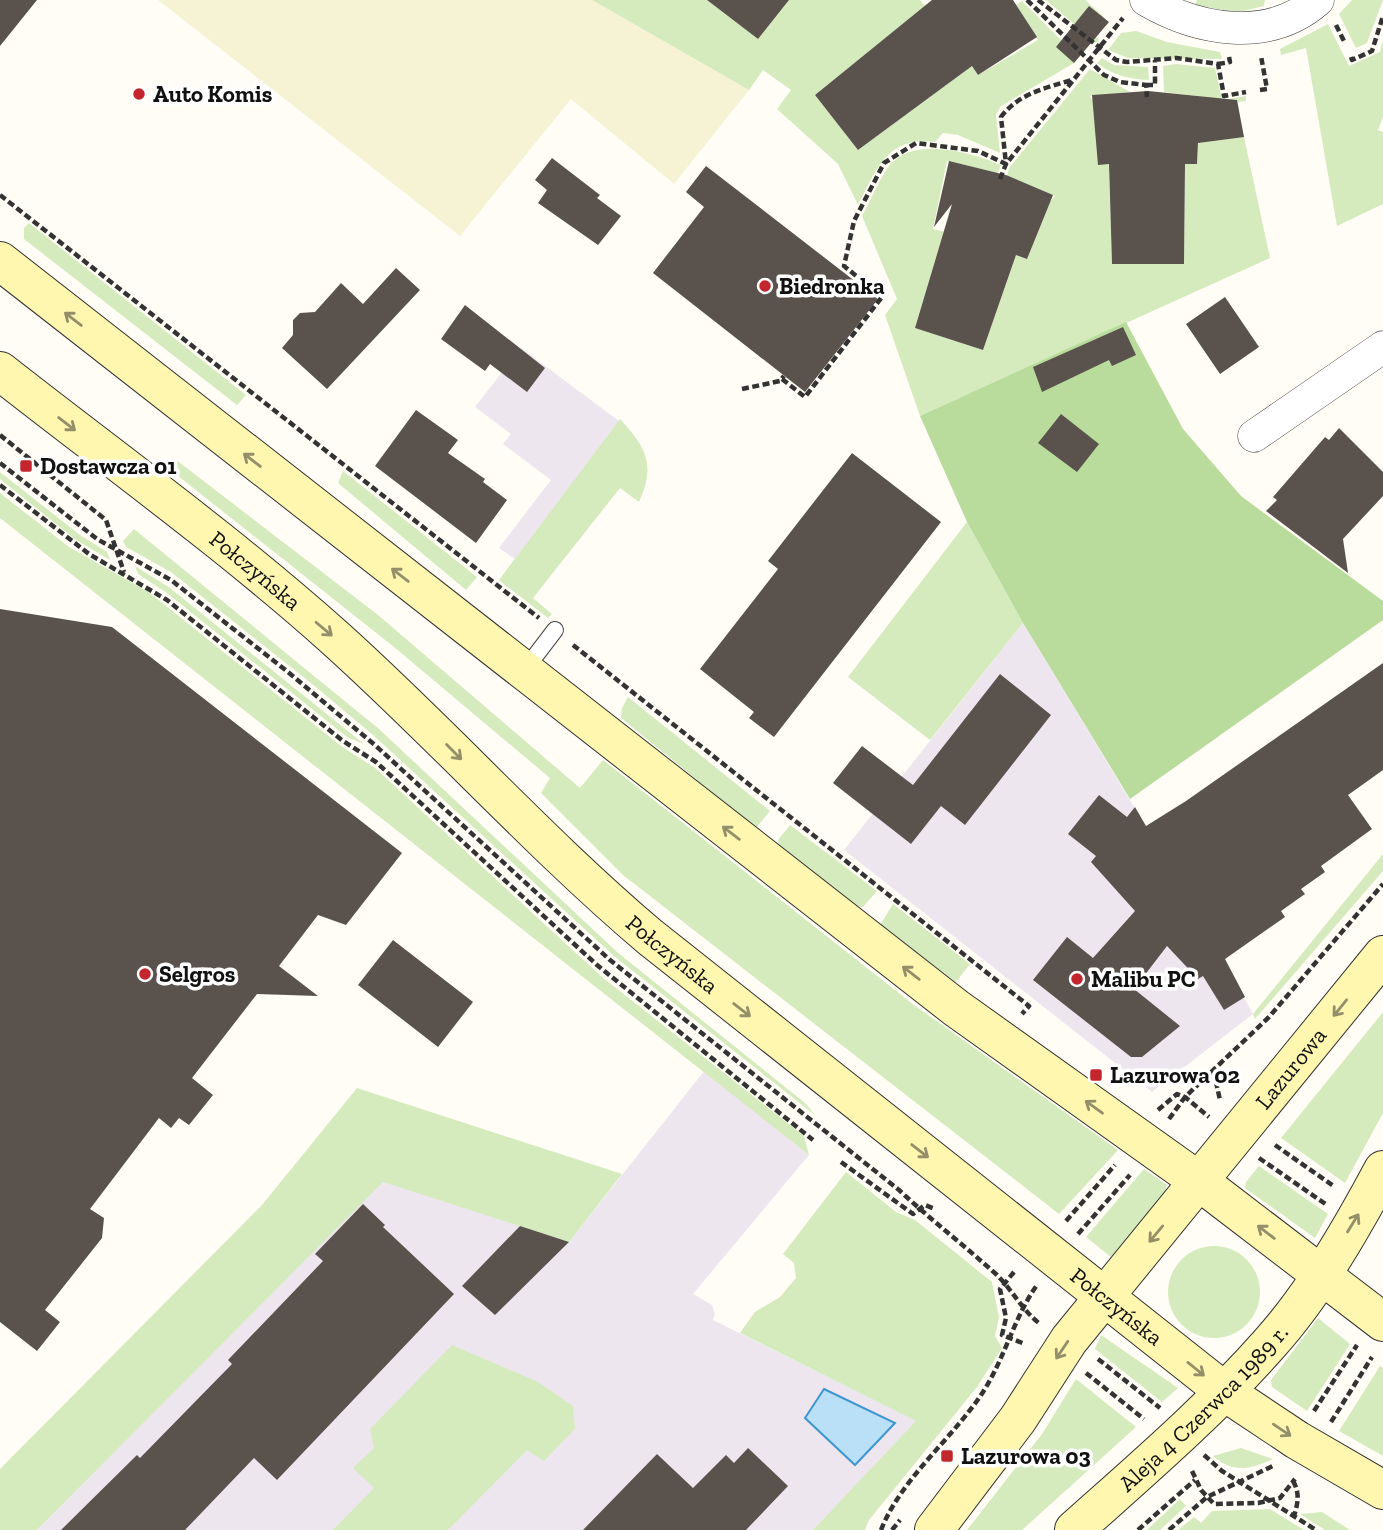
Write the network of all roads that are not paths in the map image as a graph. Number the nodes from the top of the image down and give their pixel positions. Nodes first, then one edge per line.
1 (1318, 0) edge
2 (1135, 9) edge
3 (0, 261) edge
4 (1383, 347) edge
5 (0, 371) edge
6 (1254, 436) dead end
7 (555, 630) road end
8 (523, 672) junction
9 (1383, 955) edge
10 (1383, 1170) edge
11 (1200, 1182) junction
12 (1320, 1274) junction
13 (1104, 1296) junction
14 (1371, 1341) edge
15 (1225, 1392) junction
16 (1383, 1490) edge
17 (934, 1530) edge
18 (1074, 1530) edge

1 - 2 street
8 -> 3 main road
4 - 6 street
5 -> 13 main road, Połczyńska
7 - 8 lane
11 -> 8 main road
9 -> 11 main road, Lazurowa
12 -> 10 main road
12 -> 11 main road
11 -> 13 main road
12 - 14 main road
12 - 15 main road, Aleja 4 Czerwca 1989 r.
13 -> 15 main road, Połczyńska
13 -> 17 main road
15 -> 16 main road, Połczyńska
15 - 18 main road, Aleja 4 Czerwca 1989 r.

